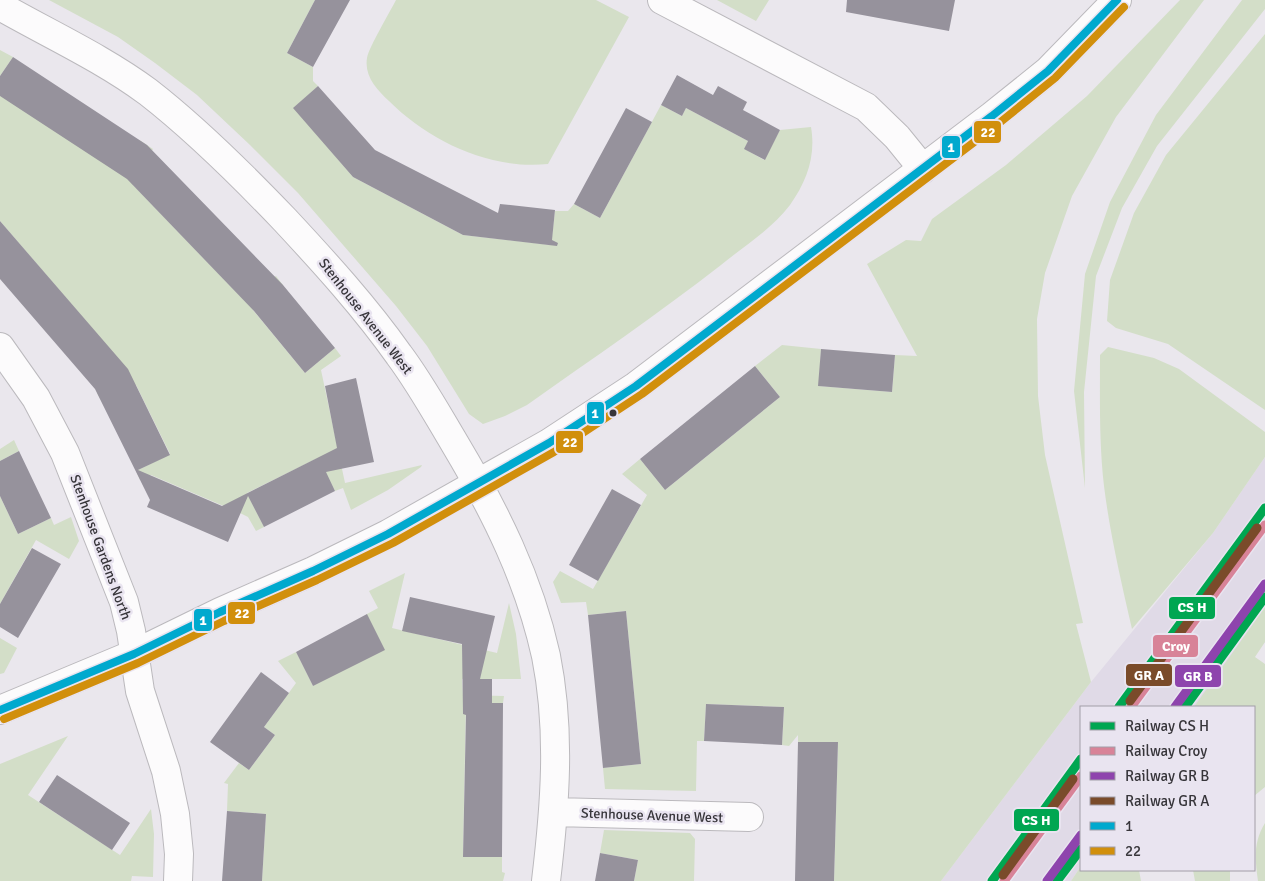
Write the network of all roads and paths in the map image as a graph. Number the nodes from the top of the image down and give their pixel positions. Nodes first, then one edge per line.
1 (662, 0) edge
2 (1117, 0) edge
3 (0, 6) edge
4 (923, 169) junction
5 (0, 347) edge
6 (478, 484) junction
7 (134, 654) junction
8 (0, 710) edge
9 (554, 812) junction
10 (749, 818) dead end
11 (178, 881) edge
12 (546, 881) edge

1 - 4 street
2 - 4 street
3 - 6 street, Stenhouse Avenue West
4 - 6 street
5 - 7 street, Stenhouse Gardens North
6 - 7 street
6 - 9 street, Stenhouse Avenue West
7 - 8 street
7 - 11 street, Stenhouse Gardens North
9 - 10 street, Stenhouse Avenue West
9 - 12 street, Stenhouse Avenue West

